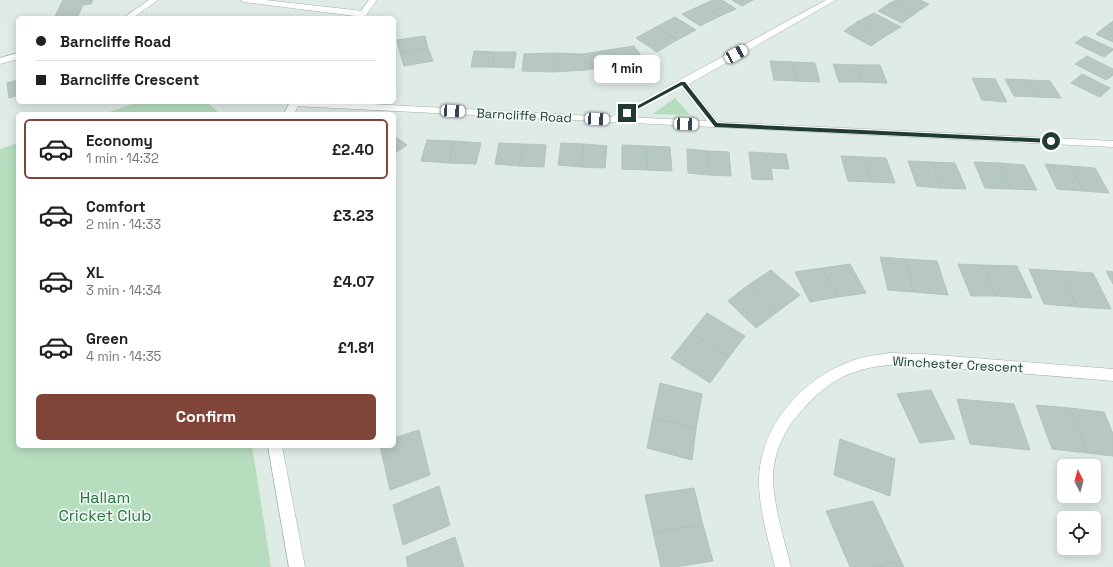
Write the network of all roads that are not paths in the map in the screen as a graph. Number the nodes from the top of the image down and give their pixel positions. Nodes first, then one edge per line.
1 (154, 0) edge
2 (244, 0) edge
3 (373, 0) edge
4 (832, 0) edge
5 (130, 16) edge
6 (361, 16) edge
7 (16, 57) edge
8 (0, 61) edge
9 (683, 83) junction
10 (329, 104) edge
11 (612, 120) junction
12 (715, 125) junction
13 (1113, 144) edge
14 (1113, 375) edge
15 (276, 448) edge
16 (297, 567) edge
17 (783, 567) edge

1 - 5 street
2 - 6 street
3 - 6 street
4 - 9 street
7 - 8 street
9 - 11 street
9 - 12 street
10 - 11 street, Barncliffe Road
11 - 12 street, Barncliffe Road
12 - 13 street, Barncliffe Road
14 - 17 street, Winchester Crescent
15 - 16 street

